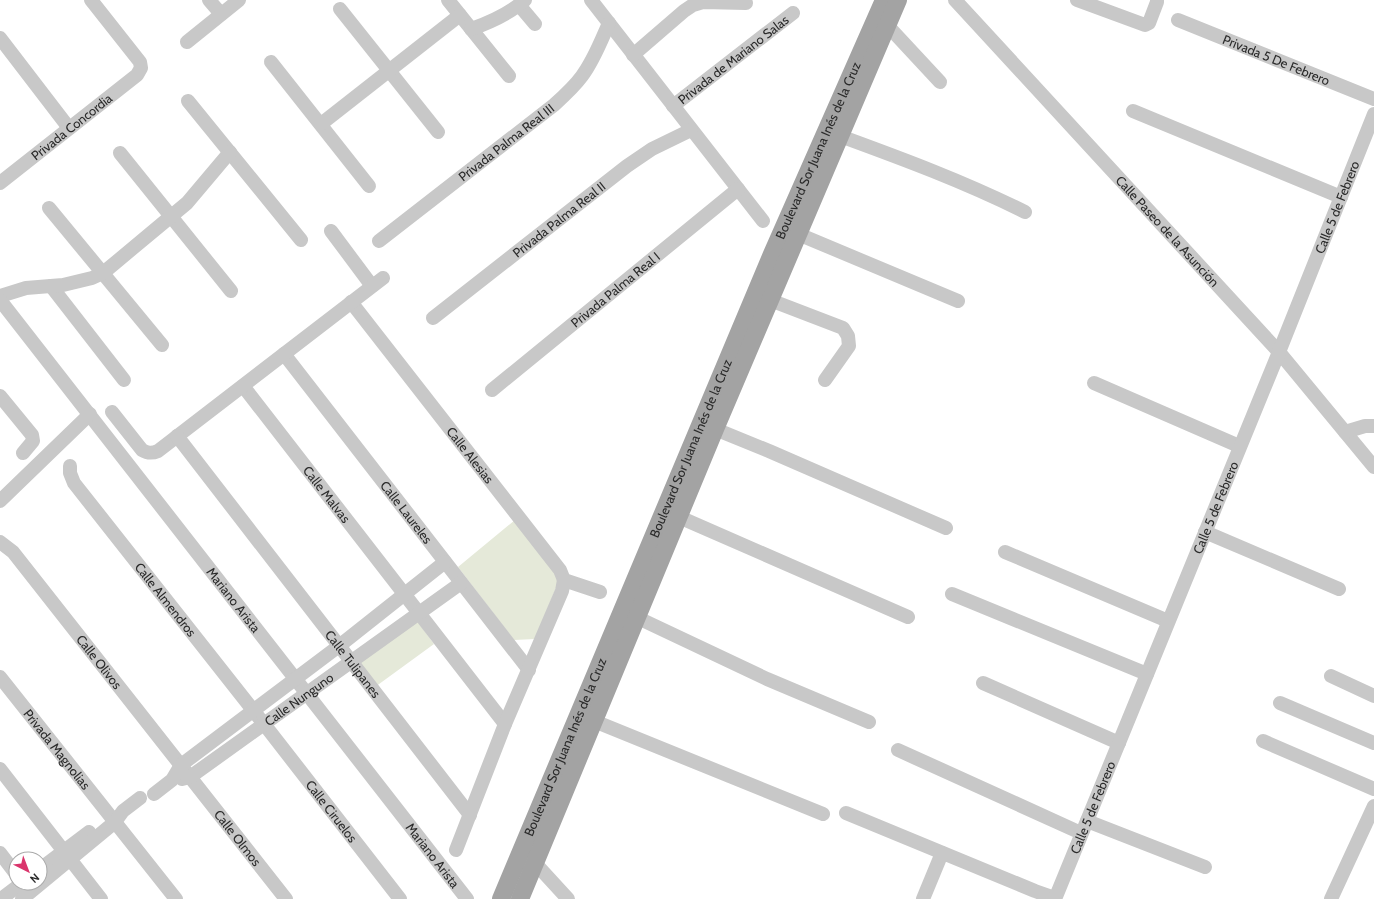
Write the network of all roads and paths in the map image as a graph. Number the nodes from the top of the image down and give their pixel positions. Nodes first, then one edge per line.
1 (91, 0) edge
2 (209, 0) edge
3 (239, 0) edge
4 (591, 0) edge
5 (884, 0) edge
6 (898, 0) edge
7 (955, 0) edge
8 (1077, 0) edge
9 (1157, 0) edge
10 (450, 1) edge
11 (522, 2) edge
12 (746, 3) dead end
13 (340, 9) dead end
14 (793, 13) dead end
15 (221, 14) junction
16 (460, 15) junction
17 (1178, 20) dead end
18 (609, 23) junction
19 (535, 24) dead end
20 (887, 25) junction
21 (471, 29) junction
22 (0, 38) edge
23 (187, 42) dead end
24 (633, 54) junction
25 (271, 62) dead end
26 (389, 71) junction
27 (509, 76) dead end
28 (940, 82) dead end
29 (1374, 99) edge
30 (188, 101) dead end
31 (673, 106) junction
32 (1133, 111) dead end
33 (1374, 114) edge
34 (321, 124) junction
35 (69, 128) junction
36 (691, 130) junction
37 (438, 132) dead end
38 (840, 136) junction
39 (230, 152) junction
40 (120, 153) dead end
41 (0, 182) edge
42 (369, 186) dead end
43 (738, 190) junction
44 (1341, 197) junction
45 (49, 208) dead end
46 (1025, 212) dead end
47 (172, 217) junction
48 (763, 221) dead end
49 (331, 231) dead end
50 (798, 234) junction
51 (301, 240) dead end
52 (379, 241) dead end
53 (103, 273) junction
54 (56, 287) junction
55 (231, 291) dead end
56 (1, 300) edge
57 (770, 300) junction
58 (958, 301) dead end
59 (351, 302) junction
60 (433, 318) dead end
61 (162, 345) dead end
62 (1279, 352) junction
63 (284, 354) junction
64 (124, 380) dead end
65 (825, 380) dead end
66 (1094, 383) dead end
67 (243, 386) junction
68 (492, 390) dead end
69 (0, 396) edge
70 (112, 412) dead end
71 (90, 414) junction
72 (1374, 426) edge
73 (715, 429) junction
74 (1345, 432) junction
75 (177, 436) junction
76 (1239, 446) junction
77 (23, 453) dead end
78 (1374, 467) edge
79 (70, 470) dead end
80 (0, 501) edge
81 (679, 517) junction
82 (946, 528) dead end
83 (1205, 532) junction
84 (4, 544) edge
85 (1005, 552) dead end
86 (445, 562) junction
87 (564, 580) junction
88 (461, 583) junction
89 (1339, 589) dead end
90 (600, 592) dead end
91 (952, 594) dead end
92 (412, 604) junction
93 (908, 617) dead end
94 (638, 618) junction
95 (1168, 621) junction
96 (339, 646) junction
97 (351, 661) junction
98 (529, 670) junction
99 (1147, 674) junction
100 (1330, 676) dead end
101 (0, 677) edge
102 (295, 679) junction
103 (983, 683) dead end
104 (306, 694) junction
105 (1374, 696) edge
106 (1280, 703) dead end
107 (254, 710) junction
108 (594, 721) junction
109 (869, 722) dead end
110 (264, 724) junction
111 (505, 724) junction
112 (1263, 742) dead end
113 (1119, 743) junction
114 (1374, 743) edge
115 (898, 750) dead end
116 (181, 765) junction
117 (0, 769) edge
118 (190, 777) junction
119 (172, 780) junction
120 (1374, 789) edge
121 (154, 794) dead end
122 (140, 798) dead end
123 (1374, 806) edge
124 (846, 813) dead end
125 (470, 814) junction
126 (823, 814) dead end
127 (116, 816) junction
128 (1084, 827) junction
129 (456, 850) dead end
130 (0, 853) edge
131 (942, 853) junction
132 (67, 855) junction
133 (535, 863) junction
134 (8, 864) edge
135 (48, 865) edge
136 (1205, 867) dead end
137 (48, 872) edge
138 (27, 891) edge
139 (1055, 898) edge
140 (1, 899) edge
141 (101, 899) edge
142 (176, 899) edge
143 (286, 899) edge
144 (400, 899) edge
145 (467, 899) edge
146 (501, 899) edge
147 (520, 899) edge
148 (568, 899) edge
149 (923, 899) edge
150 (1331, 899) edge

1 - 35 street, Privada Concordia
2 - 15 street
3 - 15 street
4 - 18 street
5 - 146 main road, Boulevard Sor Juana Inés de la Cruz
6 - 20 main road, Boulevard Sor Juana Inés de la Cruz
7 - 62 street, Calle Paseo de la Asunción
8 - 9 street
10 - 16 street
11 - 19 street
11 - 21 street
12 - 24 street
13 - 26 street
14 - 31 street, Privada de Mariano Salas
15 - 23 street
16 - 21 street
16 - 26 street
17 - 29 street, Privada 5 De Febrero
18 - 24 street
18 - 52 street, Privada Palma Real III
20 - 28 street
20 - 38 main road, Boulevard Sor Juana Inés de la Cruz
21 - 27 street
22 - 35 street
24 - 31 street
25 - 34 street
26 - 34 street
26 - 37 street
30 - 39 street
31 - 36 street
32 - 44 street
33 - 44 street, Calle 5 de Febrero
34 - 42 street
35 - 41 street, Privada Concordia
36 - 43 street
36 - 60 street, Privada Palma Real II
38 - 46 street
38 - 50 main road, Boulevard Sor Juana Inés de la Cruz
39 - 47 street
39 - 51 street
40 - 47 street
43 - 48 street
43 - 68 street, Privada Palma Real I
44 - 62 street, Calle 5 de Febrero
45 - 53 street
47 - 53 street
47 - 55 street
49 - 59 street
50 - 57 main road, Boulevard Sor Juana Inés de la Cruz
50 - 58 street
53 - 54 street
53 - 61 street
54 - 56 street
54 - 64 street
56 - 71 street, Mariano Arista
57 - 65 street
57 - 73 main road, Boulevard Sor Juana Inés de la Cruz
59 - 63 street
59 - 87 street, Calle Alesias
62 - 74 street, Calle Paseo de la Asunción
62 - 76 street, Calle 5 de Febrero
63 - 67 street
63 - 86 street, Calle Laureles
66 - 76 street
67 - 75 street
67 - 92 street, Calle Malvas
69 - 77 street
70 - 75 street
71 - 80 street
71 - 102 street, Mariano Arista
72 - 74 street
73 - 81 main road, Boulevard Sor Juana Inés de la Cruz
73 - 82 street
74 - 78 street, Calle Paseo de la Asunción
75 - 96 street, Calle Tulipanes
76 - 83 street, Calle 5 de Febrero
79 - 107 street, Calle Almendros
81 - 93 street
81 - 94 main road, Boulevard Sor Juana Inés de la Cruz
83 - 89 street
83 - 95 street, Calle 5 de Febrero
84 - 116 street, Calle Olivos
85 - 95 street
86 - 88 street, Calle Laureles
86 - 92 street, Calle Nunguno
87 - 90 street
87 - 98 street
88 - 92 street, Calle Nunguno
88 - 98 street, Calle Laureles
91 - 99 street
92 - 96 street, Calle Nunguno
92 - 97 street, Calle Nunguno
92 - 111 street
94 - 108 main road, Boulevard Sor Juana Inés de la Cruz
94 - 109 street
95 - 99 street, Calle 5 de Febrero
96 - 97 street, Calle Tulipanes
96 - 102 street, Calle Nunguno
97 - 104 street, Calle Nunguno
97 - 125 street, Calle Tulipanes
98 - 111 street
99 - 113 street, Calle 5 de Febrero
100 - 105 street
101 - 127 street, Privada Magnolias
102 - 104 street, Mariano Arista
102 - 107 street, Calle Nunguno
103 - 113 street
104 - 110 street, Calle Nunguno
104 - 145 street, Mariano Arista
106 - 114 street
107 - 110 street, Calle Almendros
107 - 116 street, Calle Nunguno
108 - 126 street
108 - 133 main road, Boulevard Sor Juana Inés de la Cruz
110 - 118 street, Calle Nunguno
110 - 144 street, Calle Ciruelos
111 - 125 street
112 - 120 street
113 - 128 street, Calle 5 de Febrero
115 - 128 street
116 - 118 street, Calle Olivos
116 - 119 street, Calle Nunguno
117 - 132 street
118 - 119 street, Calle Nunguno
118 - 143 street, Calle Olmos
119 - 121 street, Calle Nunguno
122 - 127 street
123 - 150 street
124 - 131 street
125 - 129 street
127 - 132 street
127 - 142 street, Privada Magnolias
128 - 136 street
128 - 139 street, Calle 5 de Febrero
130 - 134 street
131 - 139 street
131 - 149 street
132 - 135 street
132 - 137 street
132 - 141 street
133 - 147 main road, Boulevard Sor Juana Inés de la Cruz
133 - 148 street
138 - 140 street

